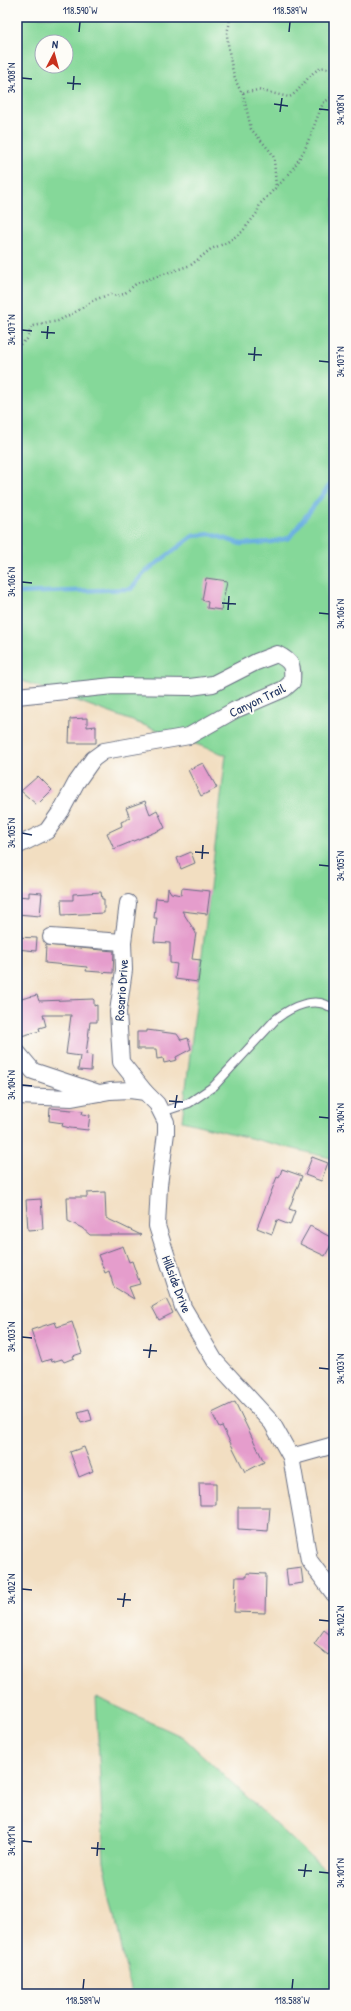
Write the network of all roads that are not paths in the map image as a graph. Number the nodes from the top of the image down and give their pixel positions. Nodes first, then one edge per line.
1 (17, 696) edge
2 (17, 846) edge
3 (128, 903) dead end
4 (51, 937) dead end
5 (123, 942) junction
6 (334, 1010) edge
7 (17, 1052) edge
8 (145, 1092) junction
9 (100, 1093) junction
10 (17, 1096) edge
11 (162, 1112) junction
12 (334, 1445) edge
13 (291, 1457) junction
14 (334, 1594) edge

1 - 2 street, Canyon Trail
3 - 5 street, Rosario Drive
4 - 5 street
5 - 8 street, Rosario Drive
6 - 11 lane
7 - 9 street
8 - 9 street
8 - 11 street, Hillside Drive
9 - 10 street
11 - 13 street, Hillside Drive
12 - 13 street
13 - 14 street, Hillside Drive

